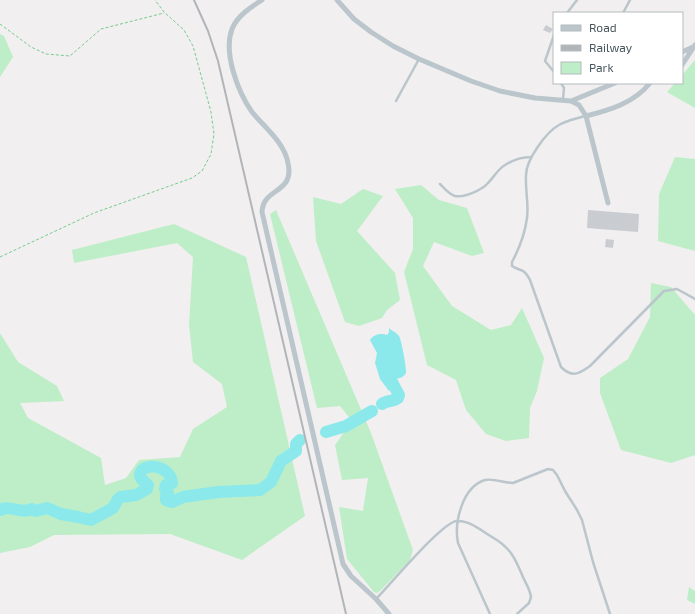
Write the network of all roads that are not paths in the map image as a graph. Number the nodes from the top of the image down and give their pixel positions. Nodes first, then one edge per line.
1 (262, 0) edge
2 (577, 0) edge
3 (630, 0) edge
4 (339, 1) edge
5 (569, 12) edge
6 (624, 12) edge
7 (553, 38) edge
8 (695, 46) edge
9 (683, 52) edge
10 (419, 59) junction
11 (683, 64) edge
12 (553, 71) edge
13 (562, 84) edge
14 (613, 84) edge
15 (649, 84) edge
16 (563, 99) junction
17 (396, 101) dead end
18 (571, 101) junction
19 (586, 116) junction
20 (531, 157) junction
21 (440, 184) dead end
22 (608, 203) dead end
23 (695, 299) edge
24 (457, 521) junction
25 (376, 599) junction
26 (389, 614) edge
27 (490, 614) edge
28 (517, 614) edge
29 (610, 614) edge

1 - 25 street
2 - 5 lane
3 - 6 lane
4 - 10 street
7 - 12 lane
8 - 9 street
8 - 11 street
10 - 16 street
10 - 17 lane
13 - 16 lane
14 - 18 street
15 - 19 street
16 - 18 street
18 - 19 street
19 - 20 lane
19 - 22 street
20 - 21 lane
20 - 23 lane
24 - 25 lane
24 - 27 lane
24 - 28 lane
24 - 29 lane
25 - 26 street

